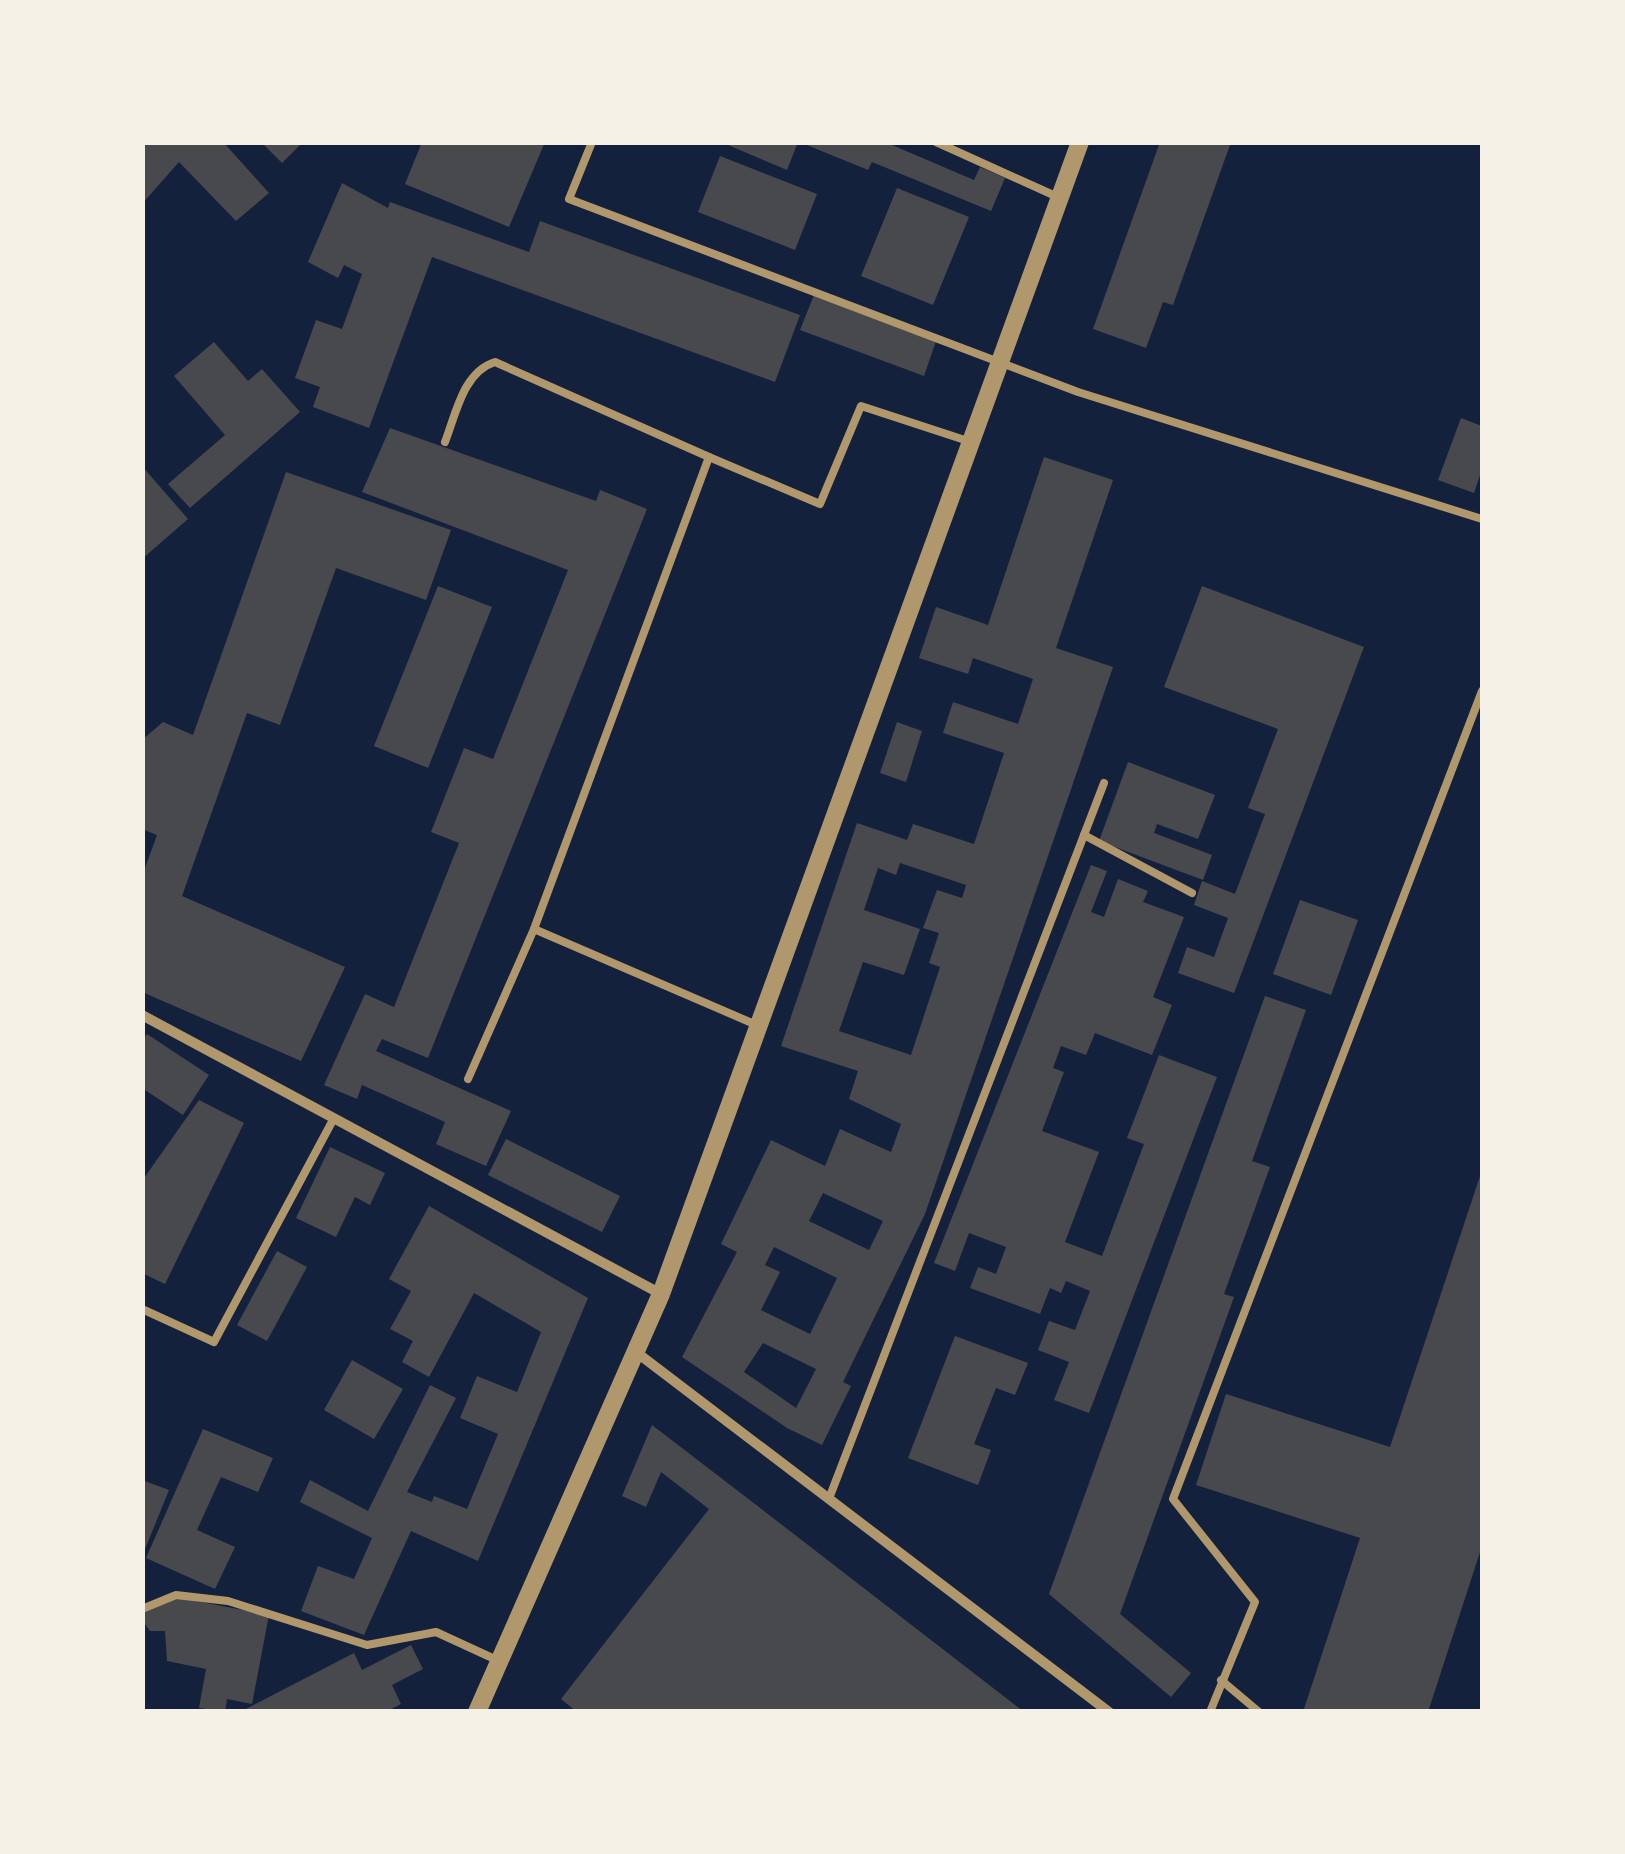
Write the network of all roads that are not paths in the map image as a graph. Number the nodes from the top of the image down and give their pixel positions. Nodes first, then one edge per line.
1 (592, 142) edge
2 (936, 142) edge
3 (1080, 142) edge
4 (1060, 198) junction
5 (1002, 360) junction
6 (445, 442) dead end
7 (971, 442) junction
8 (709, 457) junction
9 (1482, 519) edge
10 (1482, 691) edge
11 (1104, 783) dead end
12 (1084, 834) junction
13 (1192, 893) dead end
14 (534, 928) junction
15 (142, 1015) edge
16 (758, 1026) junction
17 (468, 1079) dead end
18 (334, 1118) junction
19 (662, 1294) junction
20 (142, 1309) edge
21 (636, 1352) junction
22 (830, 1496) junction
23 (142, 1609) edge
24 (499, 1661) junction
25 (1221, 1680) junction
26 (477, 1712) edge
27 (1109, 1712) edge
28 (1210, 1712) edge
29 (1259, 1712) edge

1 - 5 lane
2 - 4 lane
3 - 4 street
4 - 5 street
5 - 7 street
5 - 9 lane
6 - 8 lane
7 - 8 lane
7 - 16 street
8 - 14 lane
10 - 25 lane
11 - 12 lane
12 - 13 lane
12 - 22 lane
14 - 16 lane
14 - 17 lane
15 - 18 street
16 - 19 street
18 - 19 street
18 - 20 lane
19 - 21 street
21 - 22 street
21 - 24 street
22 - 27 street
23 - 24 lane
24 - 26 street
25 - 28 lane
25 - 29 lane

